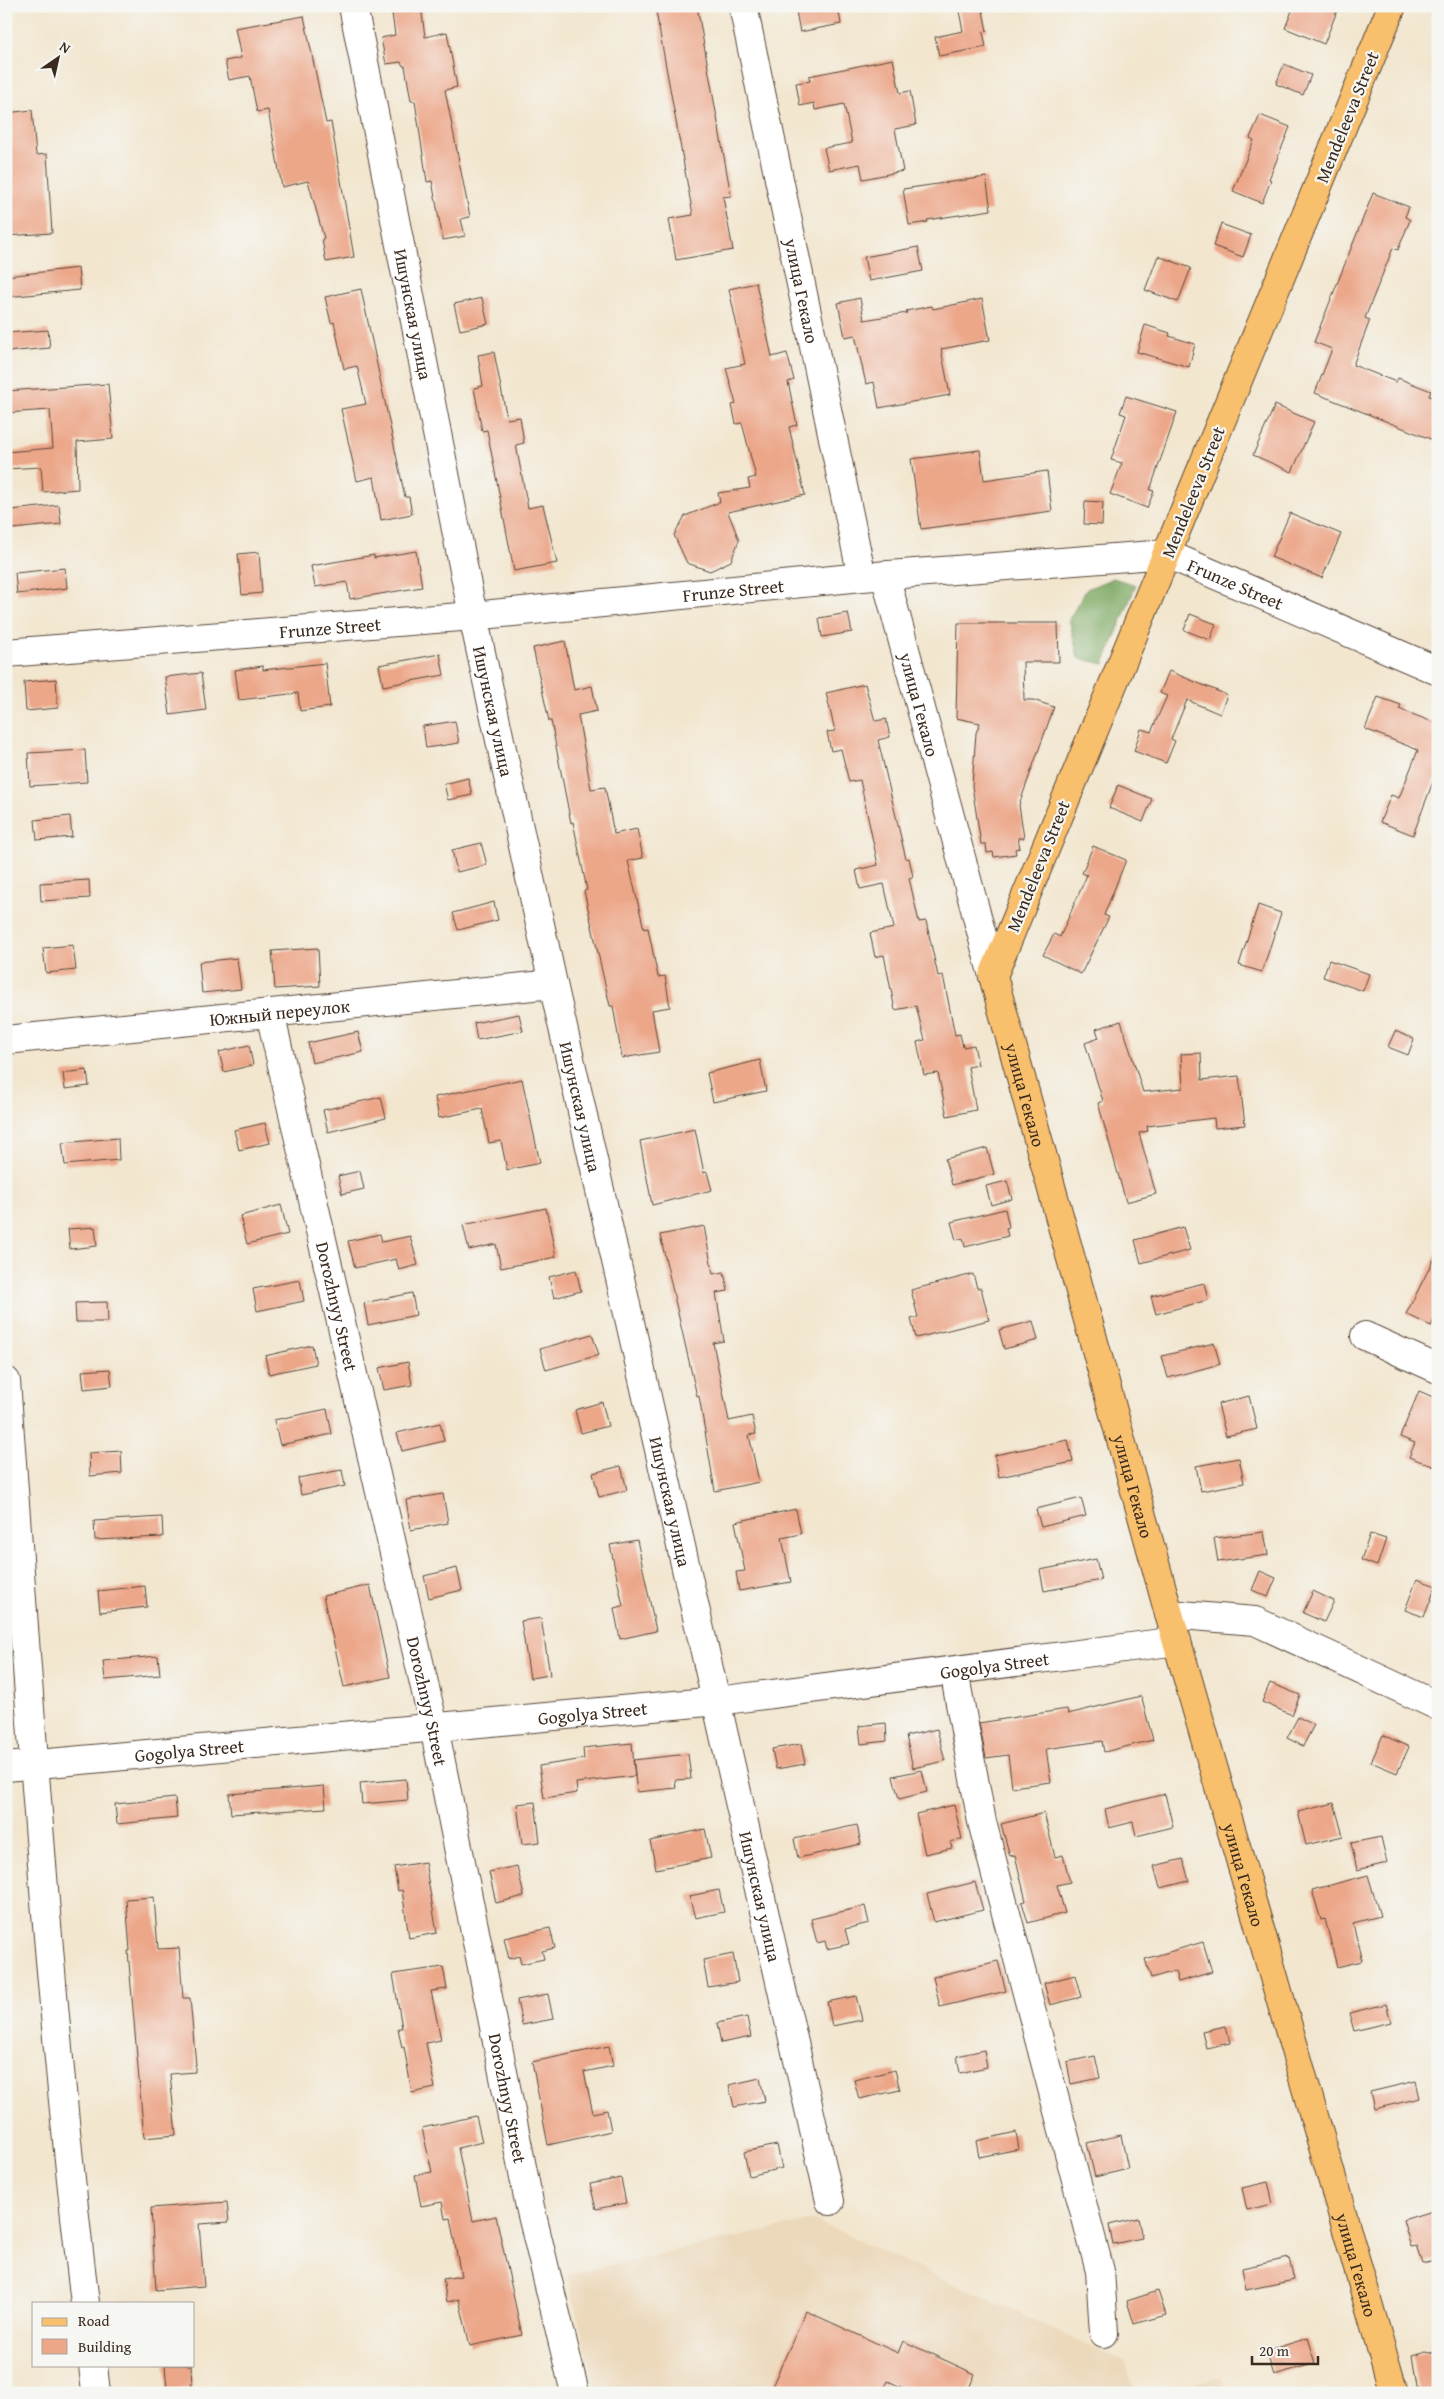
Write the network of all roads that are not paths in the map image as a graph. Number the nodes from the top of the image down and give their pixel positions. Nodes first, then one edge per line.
1 (354, 6) edge
2 (743, 6) edge
3 (1392, 6) edge
4 (1167, 554) junction
5 (873, 576) junction
6 (473, 616) junction
7 (6, 653) edge
8 (1438, 671) edge
9 (992, 976) junction
10 (553, 984) junction
11 (270, 1013) junction
12 (6, 1040) edge
13 (1365, 1336) dead end
14 (1438, 1369) edge
15 (6, 1381) edge
16 (1169, 1614) junction
17 (1177, 1641) junction
18 (954, 1671) junction
19 (718, 1701) junction
20 (1438, 1706) edge
21 (434, 1727) junction
22 (34, 1763) junction
23 (6, 1767) edge
24 (830, 2201) dead end
25 (85, 2302) edge
26 (1104, 2333) dead end
27 (93, 2366) edge
28 (96, 2393) edge
29 (575, 2393) edge
30 (1394, 2393) edge

1 - 6 street, Ишунская улица
2 - 5 street, улица Гекало
3 - 4 main road, Mendeleeva Street
4 - 5 street, Frunze Street
4 - 8 street, Frunze Street
4 - 9 main road, Mendeleeva Street
5 - 6 street, Frunze Street
5 - 9 street, улица Гекало
6 - 7 street, Frunze Street
6 - 10 street, Ишунская улица
9 - 16 main road, улица Гекало
10 - 11 street, Южный переулок
10 - 19 street, Ишунская улица
11 - 12 street, Южный переулок
11 - 21 street, Dorozhnyy Street
13 - 14 street
15 - 22 street
16 - 17 main road, улица Гекало
16 - 20 street
17 - 18 street, Gogolya Street
17 - 30 main road, улица Гекало
18 - 19 street, Gogolya Street
18 - 26 street
19 - 21 street, Gogolya Street
19 - 24 street, Ишунская улица
21 - 22 street, Gogolya Street
21 - 29 street, Dorozhnyy Street
22 - 23 street, Gogolya Street
22 - 25 street
27 - 28 street

